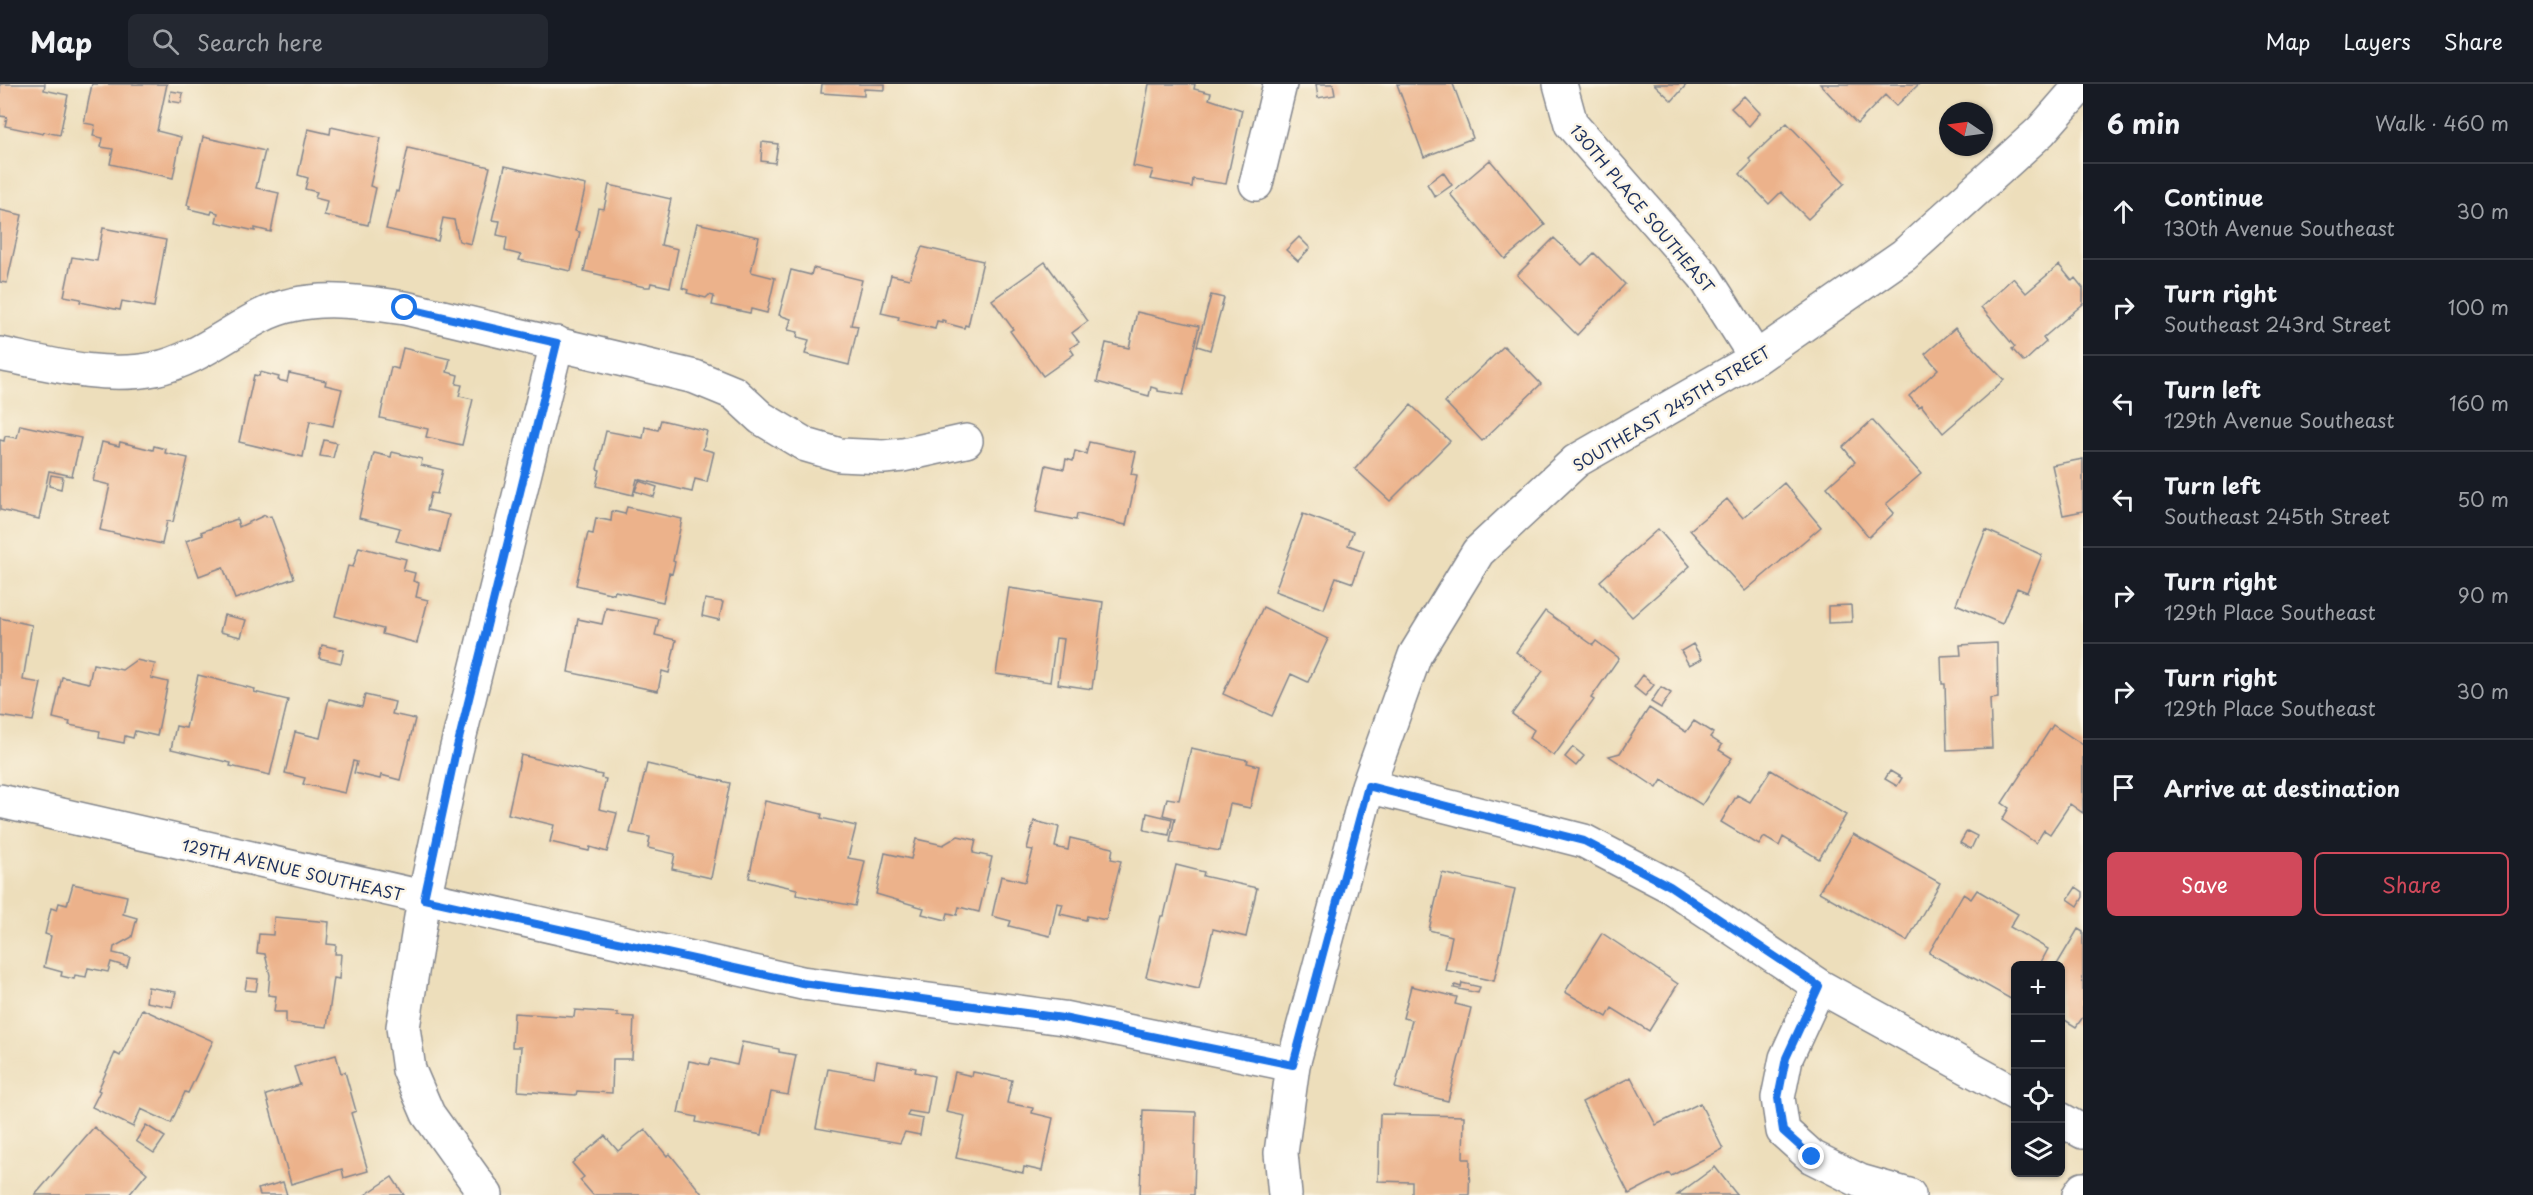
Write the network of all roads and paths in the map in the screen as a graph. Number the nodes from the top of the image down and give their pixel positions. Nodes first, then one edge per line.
1 (1280, 84) edge
2 (1560, 84) edge
3 (2082, 84) edge
4 (1256, 184) dead end
5 (557, 343) junction
6 (0, 354) edge
7 (1756, 358) junction
8 (966, 441) dead end
9 (1368, 786) junction
10 (0, 801) edge
11 (424, 899) junction
12 (1819, 986) junction
13 (1293, 1065) junction
14 (2011, 1091) edge
15 (2065, 1121) edge
16 (2083, 1131) edge
17 (2083, 1189) edge
18 (486, 1195) edge
19 (1285, 1195) edge
20 (1909, 1195) edge
21 (2079, 1195) edge

1 - 4 street
2 - 7 street, 130TH PLACE SOUTHEAST
3 - 7 street, SOUTHEAST 245TH STREET
5 - 6 street
5 - 8 street
5 - 11 street
7 - 9 street, SOUTHEAST 245TH STREET
9 - 12 street
9 - 13 street, SOUTHEAST 245TH STREET
10 - 11 street, 129TH AVENUE SOUTHEAST
11 - 13 street, 129TH AVENUE SOUTHEAST
11 - 18 street
12 - 14 street
12 - 20 street
13 - 19 street, SOUTHEAST 245TH STREET
15 - 16 street
17 - 21 street

